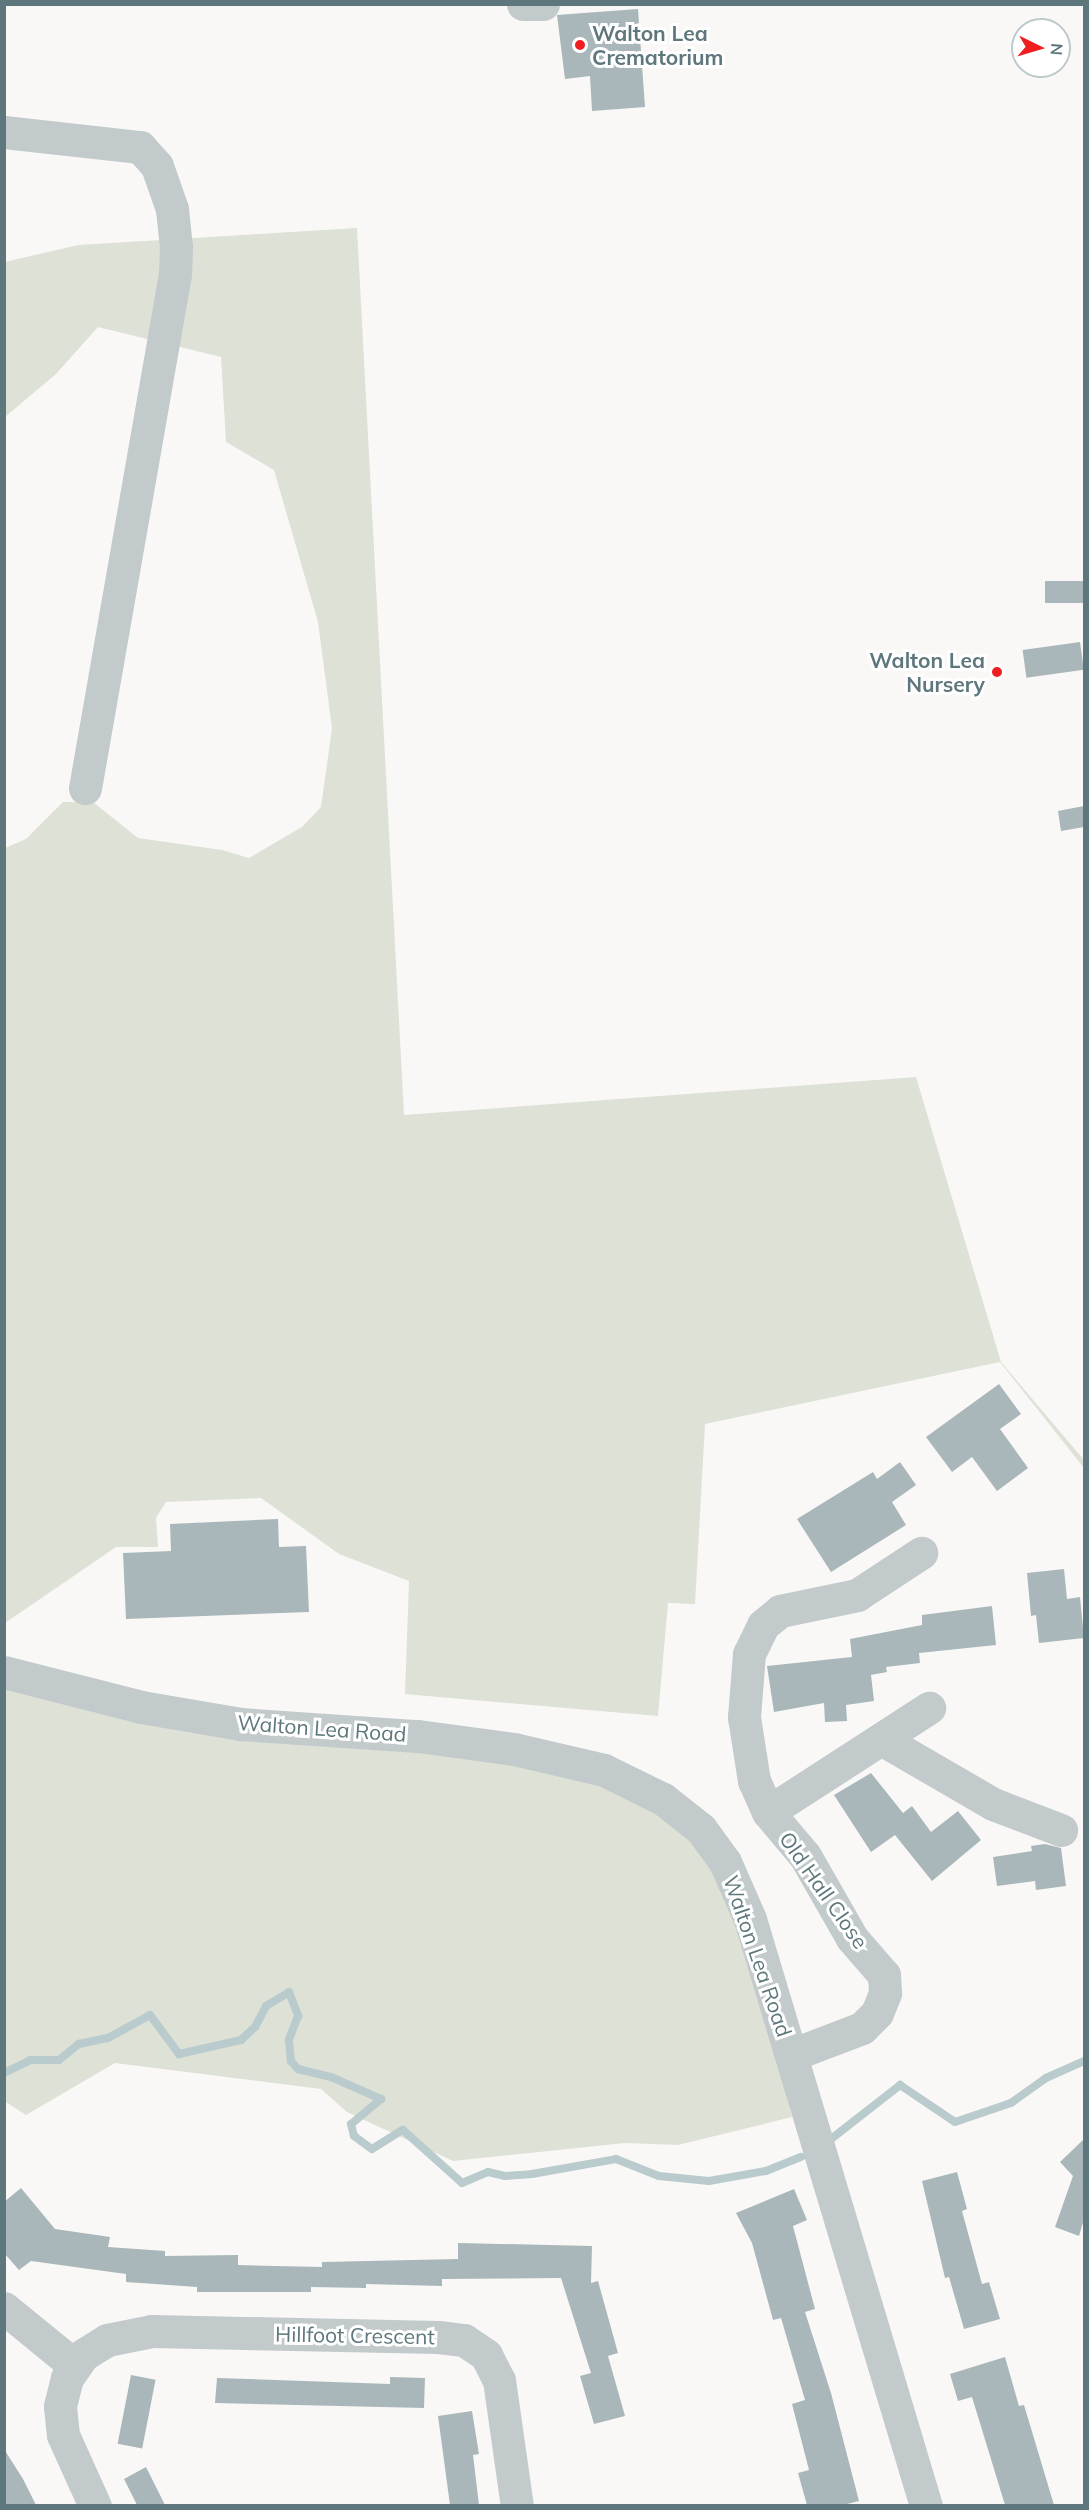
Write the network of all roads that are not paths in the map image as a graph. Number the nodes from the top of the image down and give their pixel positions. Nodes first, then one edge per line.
1 (523, 4) edge
2 (543, 4) edge
3 (4, 132) edge
4 (85, 788) dead end
5 (921, 1553) dead end
6 (4, 1672) edge
7 (929, 1708) dead end
8 (881, 1739) junction
9 (768, 1812) junction
10 (1061, 1830) dead end
11 (791, 2055) junction
12 (4, 2308) edge
13 (74, 2365) junction
14 (95, 2505) edge
15 (517, 2505) edge
16 (926, 2505) edge

1 - 2 street
3 - 4 street
5 - 9 street, Old Hall Close
6 - 11 street, Walton Lea Road
7 - 8 street, Old Hall Close
8 - 9 street, Old Hall Close
8 - 10 street
9 - 11 street, Old Hall Close
11 - 16 street, Walton Lea Road
12 - 13 street
13 - 14 street
13 - 15 street, Hillfoot Crescent

